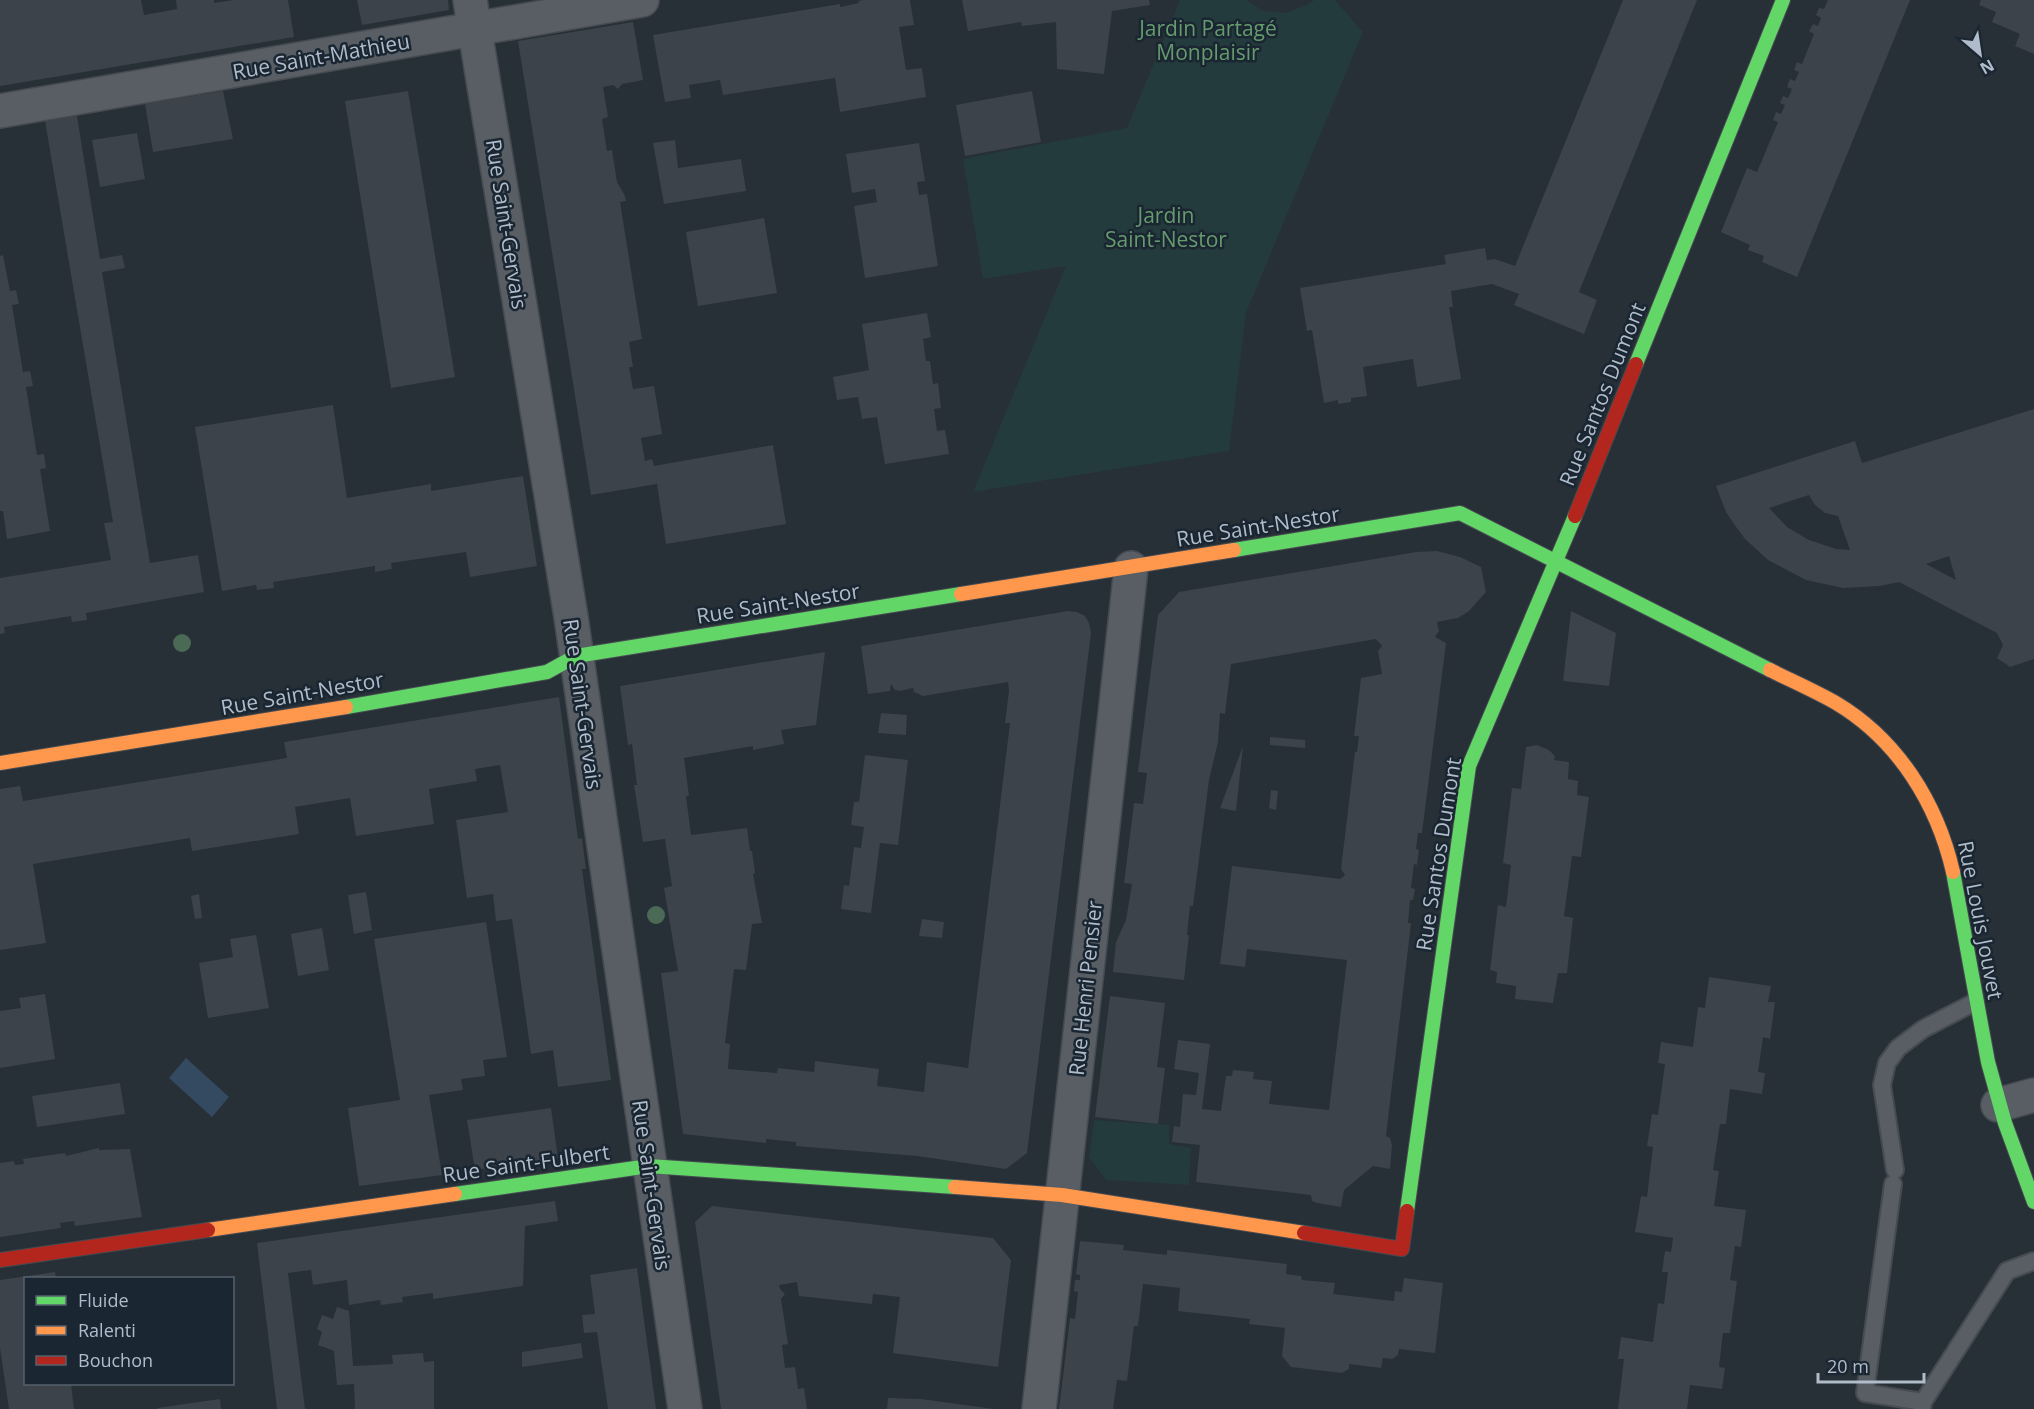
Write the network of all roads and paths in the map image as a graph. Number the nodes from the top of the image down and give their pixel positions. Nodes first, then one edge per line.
1 (642, 0) edge
2 (1783, 0) edge
3 (472, 15) edge
4 (0, 111) edge
5 (1557, 561) junction
6 (1131, 568) junction
7 (576, 656) junction
8 (0, 763) edge
9 (1975, 1002) junction
10 (2034, 1095) edge
11 (1998, 1105) junction
12 (649, 1166) junction
13 (1062, 1195) junction
14 (2034, 1202) edge
15 (0, 1260) edge
16 (2034, 1261) edge
17 (1923, 1406) edge
18 (684, 1409) edge
19 (1039, 1409) edge

1 - 3 street, Rue Saint-Mathieu
2 - 5 street, Rue Santos Dumont
3 - 4 street, Rue Saint-Mathieu
3 - 7 street, Rue Saint-Gervais
5 - 6 street, Rue Saint-Nestor
5 - 9 street, Rue Louis Jouvet
5 - 13 street, Rue Santos Dumont
6 - 7 street, Rue Saint-Nestor
6 - 13 street, Rue Henri Pensier
7 - 8 street, Rue Saint-Nestor
7 - 12 street, Rue Saint-Gervais
9 - 11 street, Rue Louis Jouvet
9 - 17 lane
10 - 11 street
11 - 14 street, Rue Louis Jouvet
12 - 13 street, Rue Saint-Fulbert
12 - 15 street, Rue Saint-Fulbert
12 - 18 street, Rue Saint-Gervais
13 - 19 street, Rue Henri Pensier
16 - 17 lane

